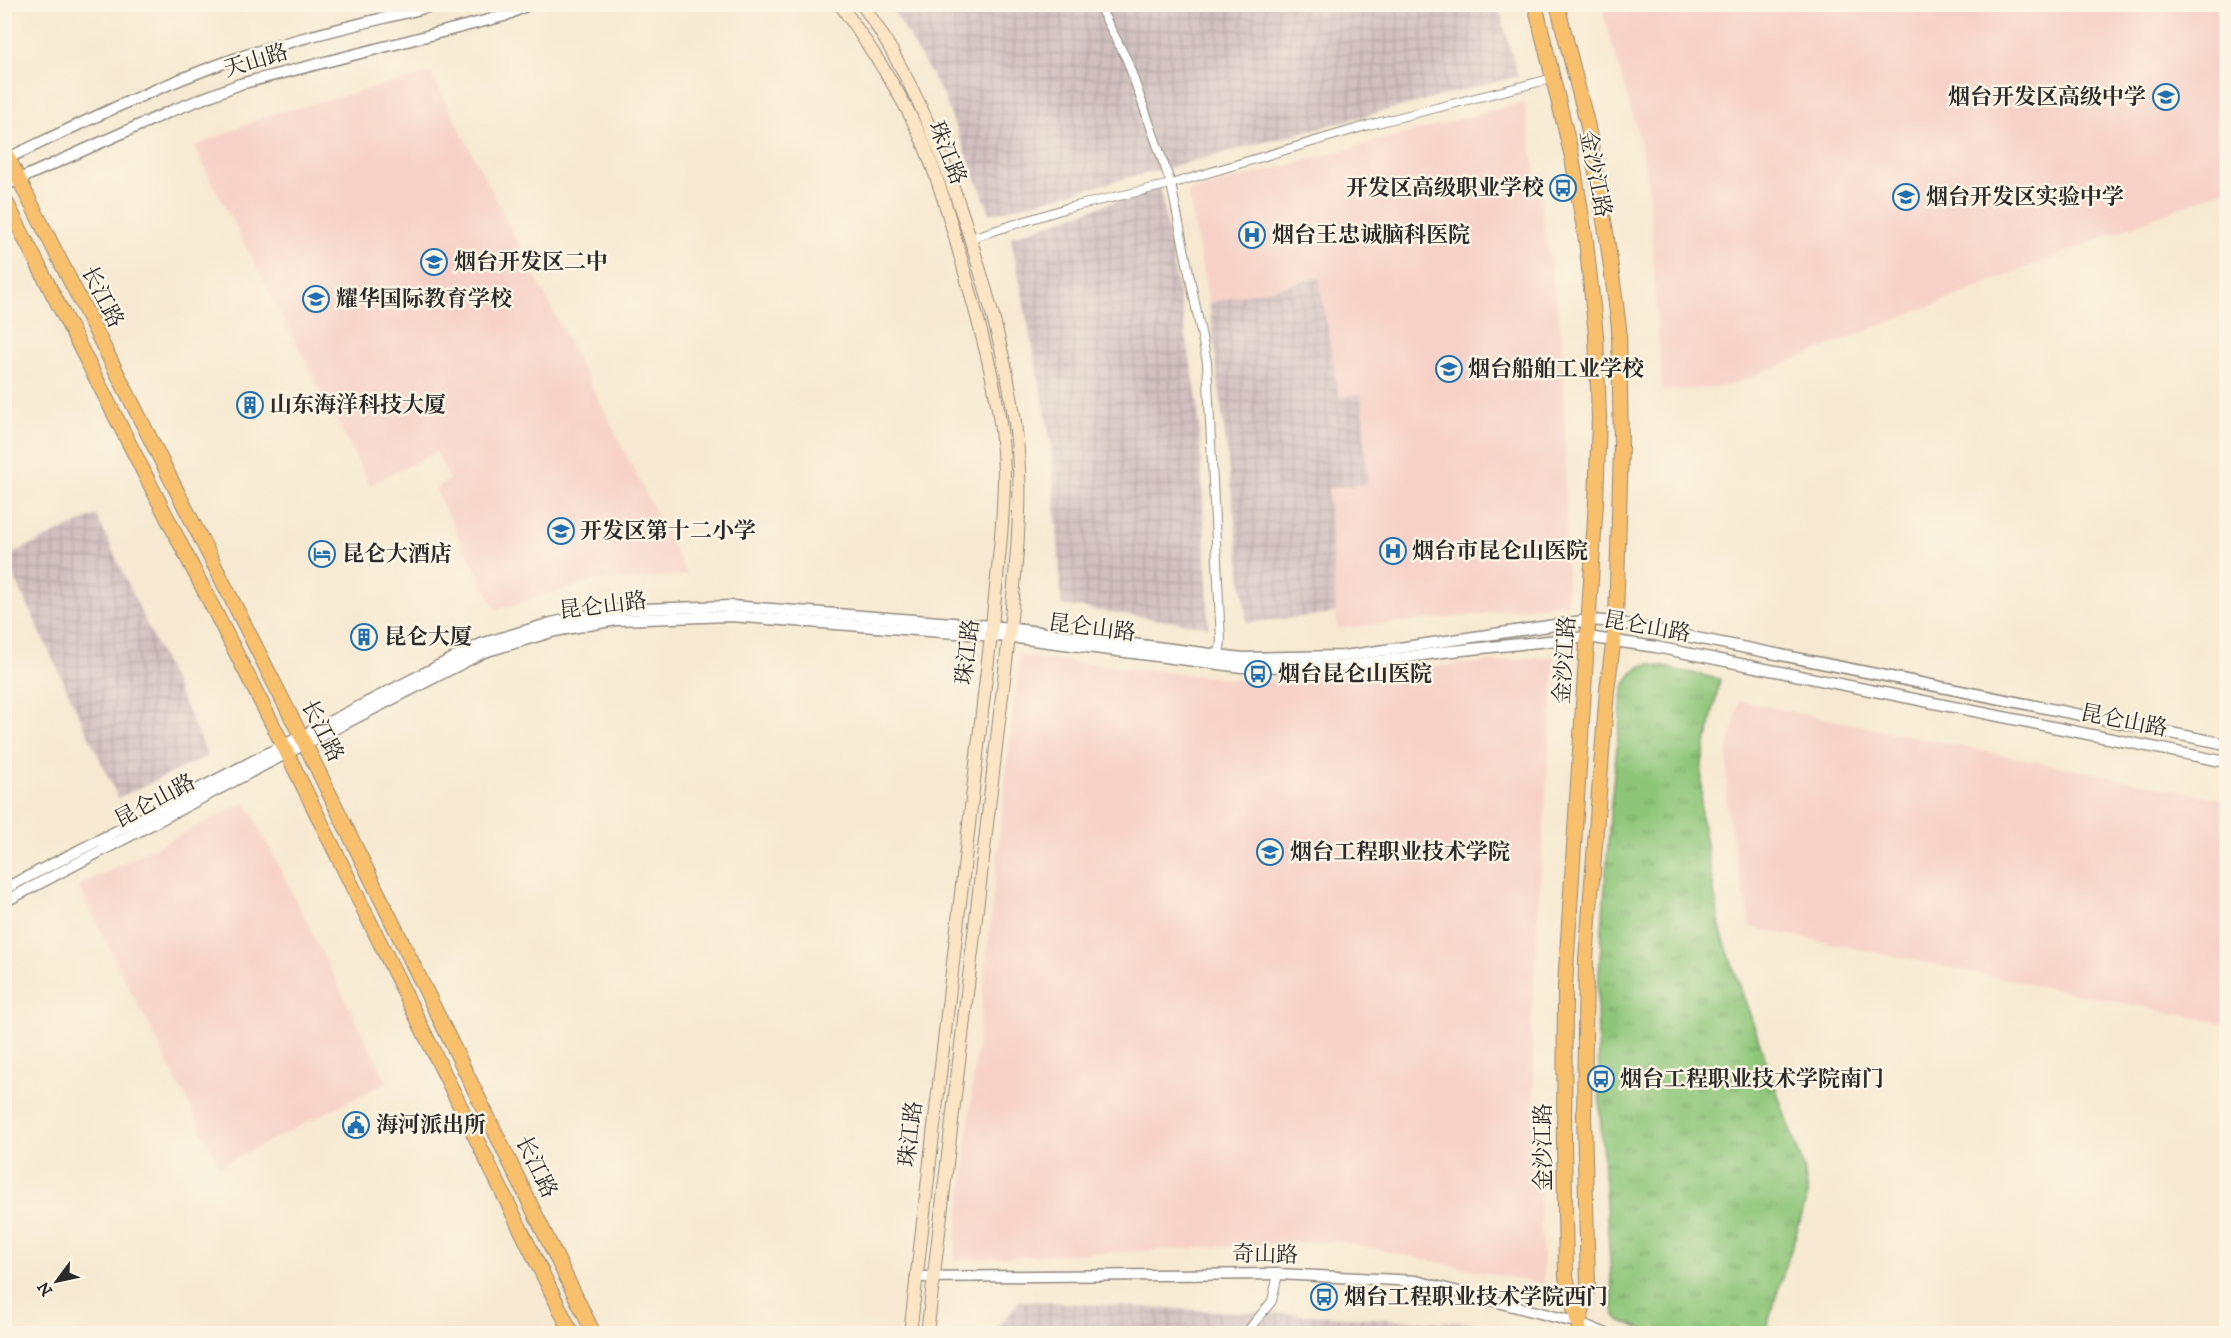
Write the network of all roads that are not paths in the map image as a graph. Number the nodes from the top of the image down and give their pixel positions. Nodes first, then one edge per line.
1 (440, 4) edge
2 (530, 4) edge
3 (840, 4) edge
4 (862, 4) edge
5 (1098, 4) edge
6 (1535, 4) edge
7 (1557, 4) edge
8 (1554, 78) junction
9 (6, 156) edge
10 (19, 180) junction
11 (1171, 184) junction
12 (4, 186) edge
13 (4, 198) edge
14 (971, 238) junction
15 (1588, 620) junction
16 (1616, 622) junction
17 (992, 631) junction
18 (1009, 633) junction
19 (1587, 636) junction
20 (1613, 640) junction
21 (1217, 664) junction
22 (303, 740) junction
23 (2226, 744) edge
24 (285, 749) junction
25 (2226, 762) edge
26 (4, 889) edge
27 (4, 902) edge
28 (1278, 1274) junction
29 (916, 1277) junction
30 (932, 1277) junction
31 (1580, 1328) edge
32 (572, 1334) edge
33 (594, 1334) edge
34 (910, 1334) edge
35 (927, 1334) edge
36 (1245, 1334) edge
37 (1606, 1334) edge

1 - 9 street, 天山路
2 - 10 street, 天山路
3 - 17 main road, 珠江路
4 - 14 main road
5 - 11 street
6 - 8 main road, 金沙江路
7 - 16 main road, 金沙江路
8 - 11 street
8 - 15 main road, 金沙江路
9 - 10 main road, 长江路
10 - 12 street, 天山路
10 - 22 main road, 长江路
11 - 14 street
11 - 21 street
13 - 24 main road, 长江路
14 - 18 main road
15 - 16 street, 昆仑山路
15 - 18 street, 昆仑山路
15 - 19 main road, 金沙江路
16 - 20 main road, 金沙江路
16 - 23 street, 昆仑山路
17 - 18 street, 昆仑山路
17 - 22 street, 昆仑山路
17 - 29 main road, 珠江路
18 - 21 street, 昆仑山路
18 - 30 main road
19 - 20 street, 昆仑山路
19 - 21 street, 昆仑山路
19 - 31 main road, 金沙江路
20 - 25 street, 昆仑山路
20 - 31 main road, 金沙江路
22 - 24 street, 昆仑山路
22 - 33 main road, 长江路
24 - 26 street, 昆仑山路
24 - 27 street, 昆仑山路
24 - 32 main road, 长江路
28 - 30 street, 奇山路
28 - 31 street, 奇山路
28 - 36 street
29 - 30 street, 奇山路
29 - 34 main road, 珠江路
30 - 35 main road
31 - 37 street, 奇山路

